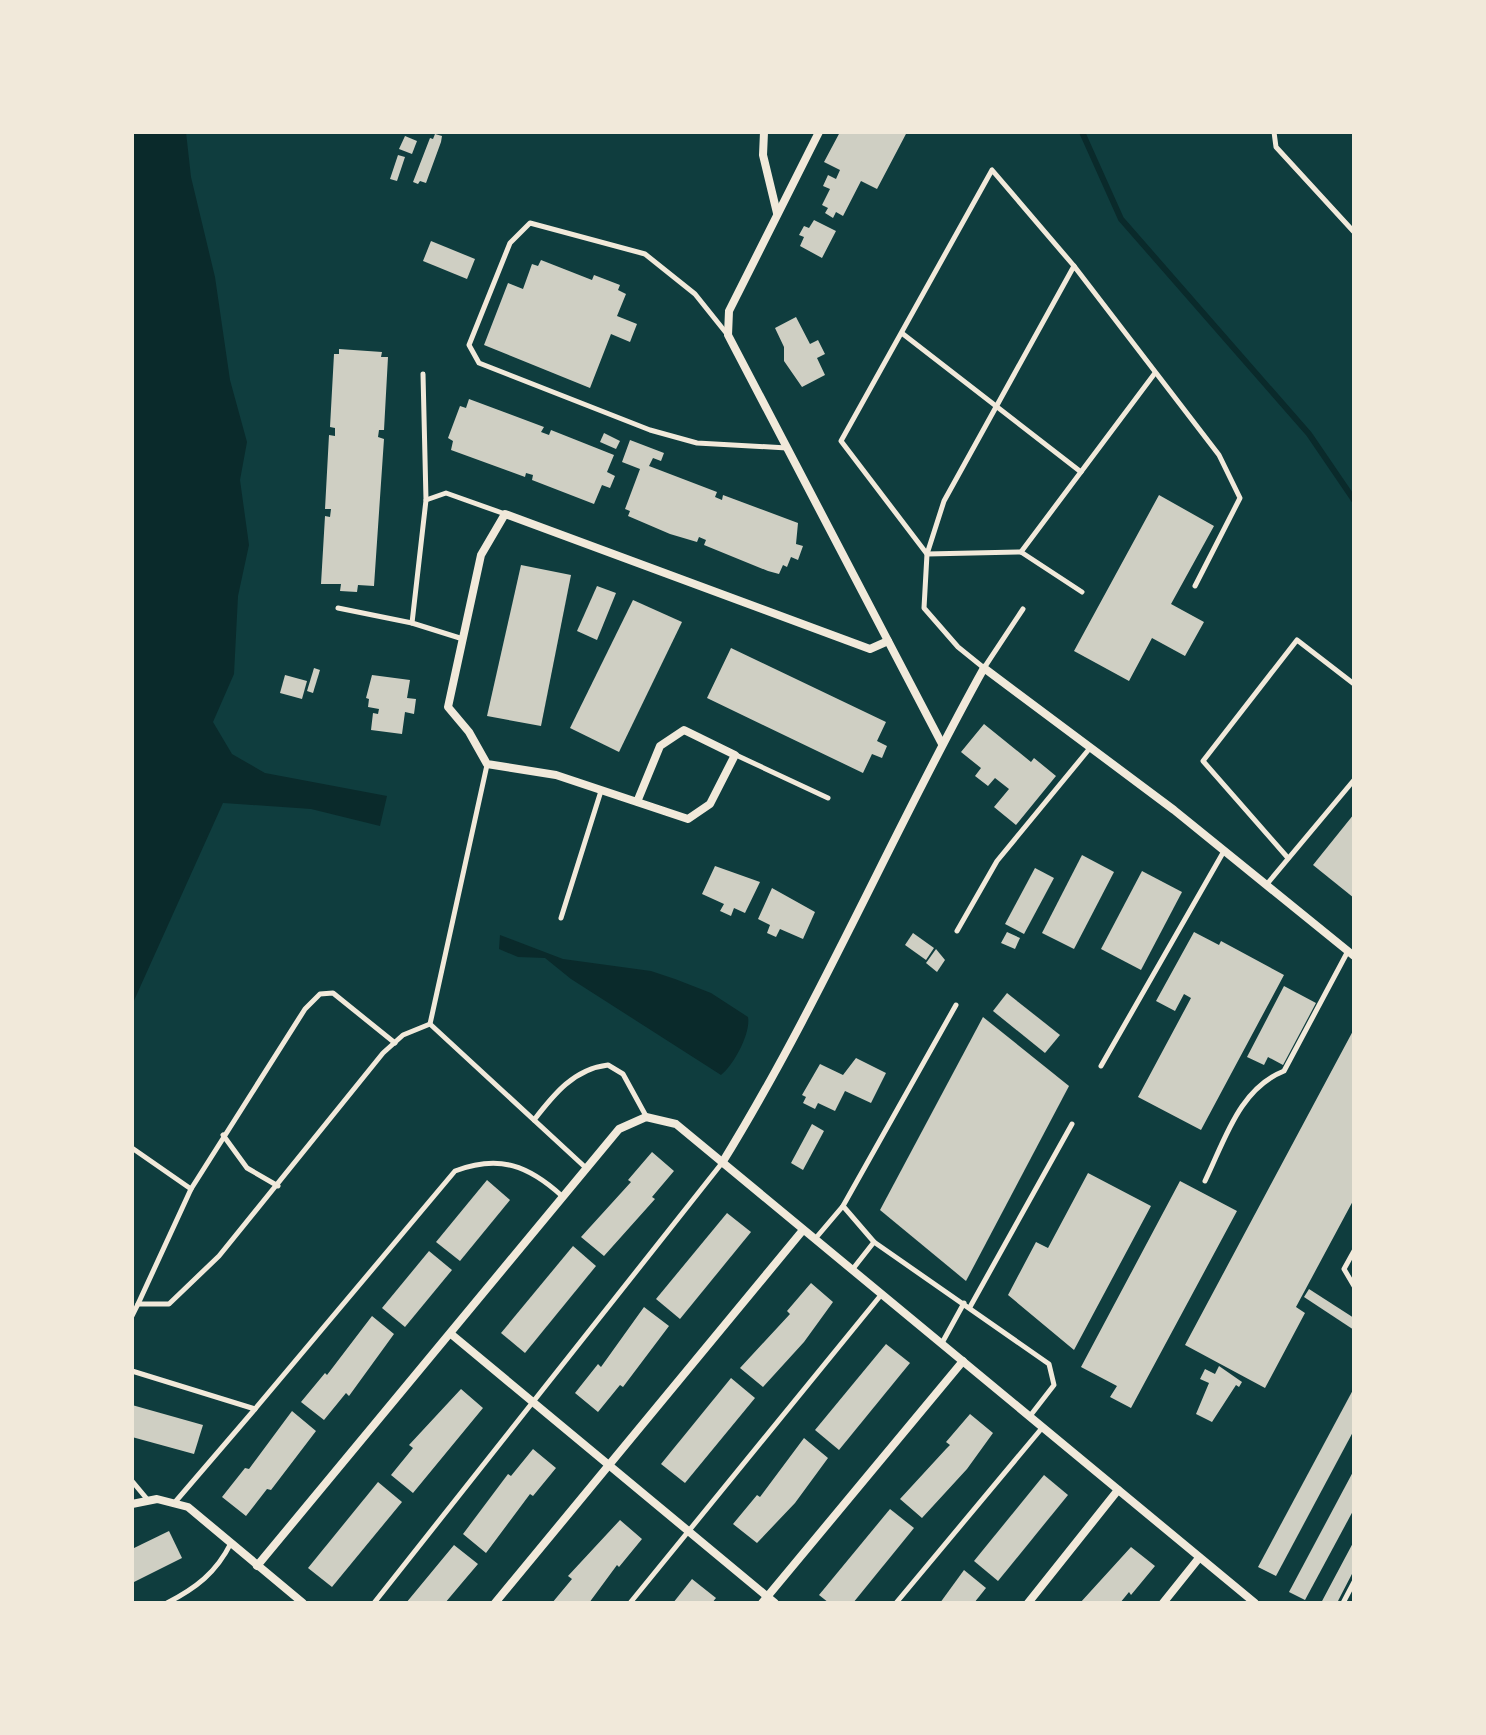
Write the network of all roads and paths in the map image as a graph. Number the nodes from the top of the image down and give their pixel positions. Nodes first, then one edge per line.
1 (764, 132) edge
2 (819, 132) edge
3 (1274, 132) edge
4 (777, 214) junction
5 (1354, 232) edge
6 (1074, 266) junction
7 (903, 334) junction
8 (728, 335) junction
9 (1155, 373) junction
10 (423, 374) dead end
11 (998, 405) junction
12 (787, 448) junction
13 (1081, 472) junction
14 (426, 500) junction
15 (505, 514) junction
16 (1021, 552) junction
17 (927, 554) junction
18 (1195, 586) dead end
19 (1082, 592) dead end
20 (338, 608) dead end
21 (1023, 609) dead end
22 (412, 623) junction
23 (463, 639) junction
24 (888, 641) junction
25 (984, 668) junction
26 (1354, 684) edge
27 (942, 744) junction
28 (1091, 747) junction
29 (735, 755) junction
30 (487, 764) junction
31 (1354, 780) edge
32 (601, 790) junction
33 (828, 798) dead end
34 (637, 802) junction
35 (1224, 851) junction
36 (1288, 858) junction
37 (1266, 885) junction
38 (561, 918) dead end
39 (957, 931) dead end
40 (1351, 954) edge
41 (956, 1005) dead end
42 (430, 1024) junction
43 (395, 1043) junction
44 (1101, 1066) dead end
45 (646, 1117) junction
46 (534, 1120) junction
47 (1072, 1124) dead end
48 (223, 1135) junction
49 (132, 1148) edge
50 (722, 1163) junction
51 (587, 1169) junction
52 (1205, 1181) dead end
53 (278, 1186) junction
54 (191, 1189) junction
55 (563, 1197) junction
56 (843, 1206) junction
57 (803, 1230) junction
58 (814, 1240) junction
59 (874, 1242) junction
60 (1354, 1251) edge
61 (851, 1271) junction
62 (1354, 1286) edge
63 (881, 1295) junction
64 (138, 1304) junction
65 (967, 1305) junction
66 (132, 1316) edge
67 (451, 1334) junction
68 (942, 1344) junction
69 (963, 1361) junction
70 (132, 1371) edge
71 (533, 1402) junction
72 (255, 1409) junction
73 (1030, 1416) junction
74 (1043, 1427) junction
75 (609, 1465) junction
76 (132, 1481) edge
77 (1118, 1490) junction
78 (147, 1499) junction
79 (176, 1501) junction
80 (132, 1504) edge
81 (689, 1531) junction
82 (231, 1543) junction
83 (1199, 1558) junction
84 (257, 1566) junction
85 (1354, 1582) edge
86 (765, 1600) edge
87 (167, 1603) edge
88 (303, 1603) edge
89 (374, 1603) edge
90 (495, 1603) edge
91 (630, 1603) edge
92 (775, 1603) edge
93 (896, 1603) edge
94 (1028, 1603) edge
95 (1163, 1603) edge
96 (1255, 1603) edge
97 (1343, 1603) edge

1 - 4 street
2 - 4 street
3 - 5 lane
4 - 8 street
6 - 7 lane
6 - 9 lane
6 - 11 lane
7 - 11 lane
7 - 17 lane
8 - 12 street
8 - 12 lane
9 - 13 lane
9 - 18 lane
10 - 14 lane
11 - 13 lane
11 - 17 lane
12 - 24 street
13 - 16 lane
14 - 15 lane
14 - 22 lane
15 - 23 street
15 - 24 street
16 - 17 lane
16 - 19 lane
17 - 25 lane
20 - 22 lane
21 - 25 lane
22 - 23 lane
23 - 30 street
24 - 27 street
25 - 27 street
25 - 28 street
26 - 36 lane
27 - 50 street
28 - 35 street
28 - 39 lane
29 - 33 lane
29 - 34 street
29 - 34 street
30 - 32 street
30 - 42 lane
31 - 36 lane
32 - 34 street
32 - 38 lane
35 - 37 street
35 - 44 lane
36 - 37 lane
37 - 40 street
40 - 52 lane
41 - 56 lane
42 - 43 lane
42 - 46 lane
43 - 48 lane
43 - 53 lane
45 - 46 lane
45 - 50 street
45 - 51 street
46 - 51 lane
47 - 65 lane
48 - 53 lane
48 - 54 lane
49 - 54 lane
50 - 57 street
50 - 71 lane
51 - 55 street
53 - 64 lane
54 - 64 lane
55 - 67 street
55 - 72 lane
56 - 58 lane
56 - 59 lane
57 - 58 street
57 - 75 street
58 - 61 street
59 - 61 lane
59 - 65 lane
60 - 62 lane
61 - 63 street
63 - 68 street
63 - 81 lane
64 - 66 lane
65 - 68 lane
65 - 73 lane
67 - 71 street
67 - 84 street
68 - 69 street
69 - 73 street
69 - 86 street
70 - 72 lane
71 - 75 street
71 - 89 lane
72 - 79 lane
73 - 74 street
74 - 77 street
74 - 93 lane
75 - 81 street
75 - 90 street
76 - 78 lane
77 - 83 street
77 - 94 street
78 - 79 street
78 - 80 street
79 - 82 street
81 - 86 street
81 - 91 lane
82 - 84 street
82 - 87 lane
83 - 95 street
83 - 96 street
84 - 88 street
85 - 97 lane
86 - 92 street

